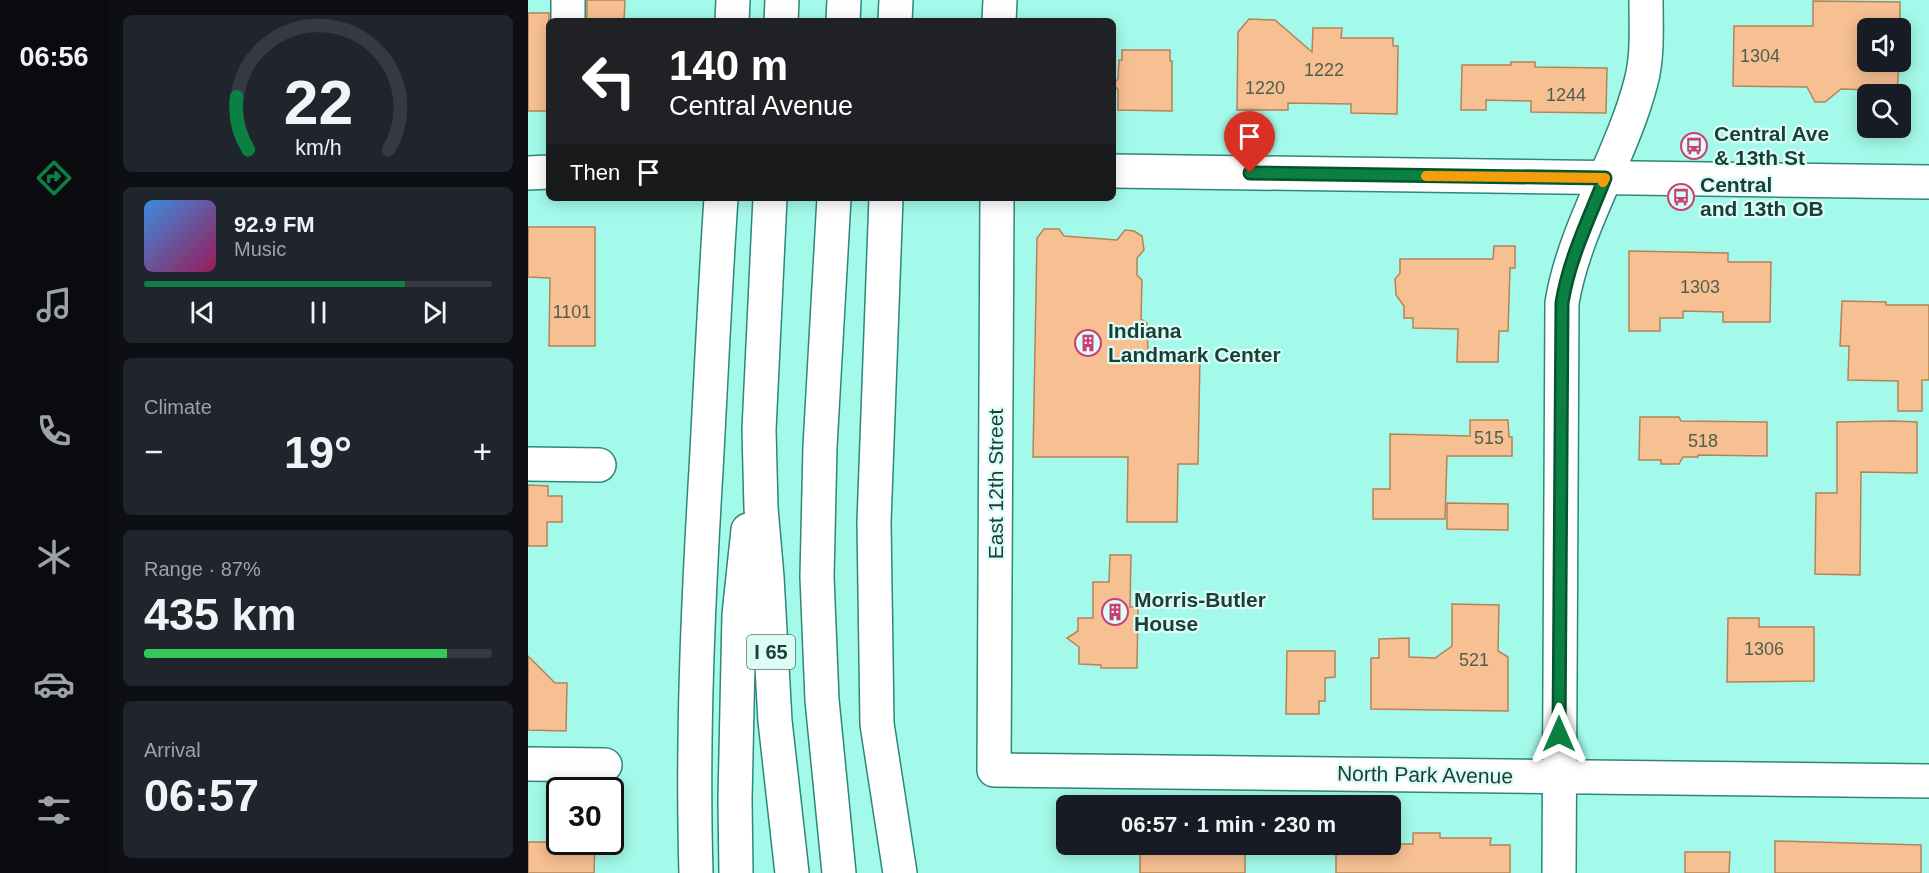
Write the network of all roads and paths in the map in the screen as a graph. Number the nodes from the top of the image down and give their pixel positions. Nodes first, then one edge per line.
1 (568, 0) edge
2 (733, 0) edge
3 (782, 0) edge
4 (844, 0) edge
5 (896, 0) edge
6 (999, 0) edge
7 (1646, 0) edge
8 (568, 18) edge
9 (732, 18) edge
10 (781, 18) edge
11 (843, 18) edge
12 (895, 18) edge
13 (999, 18) edge
14 (1116, 171) edge
15 (546, 172) edge
16 (528, 173) edge
17 (1605, 178) junction
18 (1929, 182) edge
19 (721, 201) edge
20 (770, 201) edge
21 (834, 201) edge
22 (886, 201) edge
23 (997, 201) edge
24 (759, 430) junction
25 (528, 464) edge
26 (599, 465) dead end
27 (822, 700) junction
28 (528, 764) edge
29 (605, 765) dead end
30 (993, 770) joint
31 (1559, 776) junction
32 (1929, 781) edge
33 (696, 873) edge
34 (736, 873) edge
35 (792, 873) edge
36 (839, 873) edge
37 (851, 873) edge
38 (900, 873) edge
39 (1559, 873) edge

1 - 8 main road
2 - 9 main road
3 - 10 main road
4 - 11 main road
5 - 12 main road
6 - 13 main road
7 - 17 main road
14 - 17 main road
15 - 16 main road
17 - 18 main road
17 - 31 main road
19 - 33 main road
20 - 24 main road, I 65
21 - 27 main road, I 65
22 - 38 main road
23 - 30 main road, East 12th Street
24 - 34 main road
24 - 35 main road, I 65
25 - 26 main road
27 - 36 main road
27 - 37 main road, I 65
28 - 29 main road
30 - 31 main road, North Park Avenue
31 - 32 main road, North Park Avenue
31 - 39 main road

